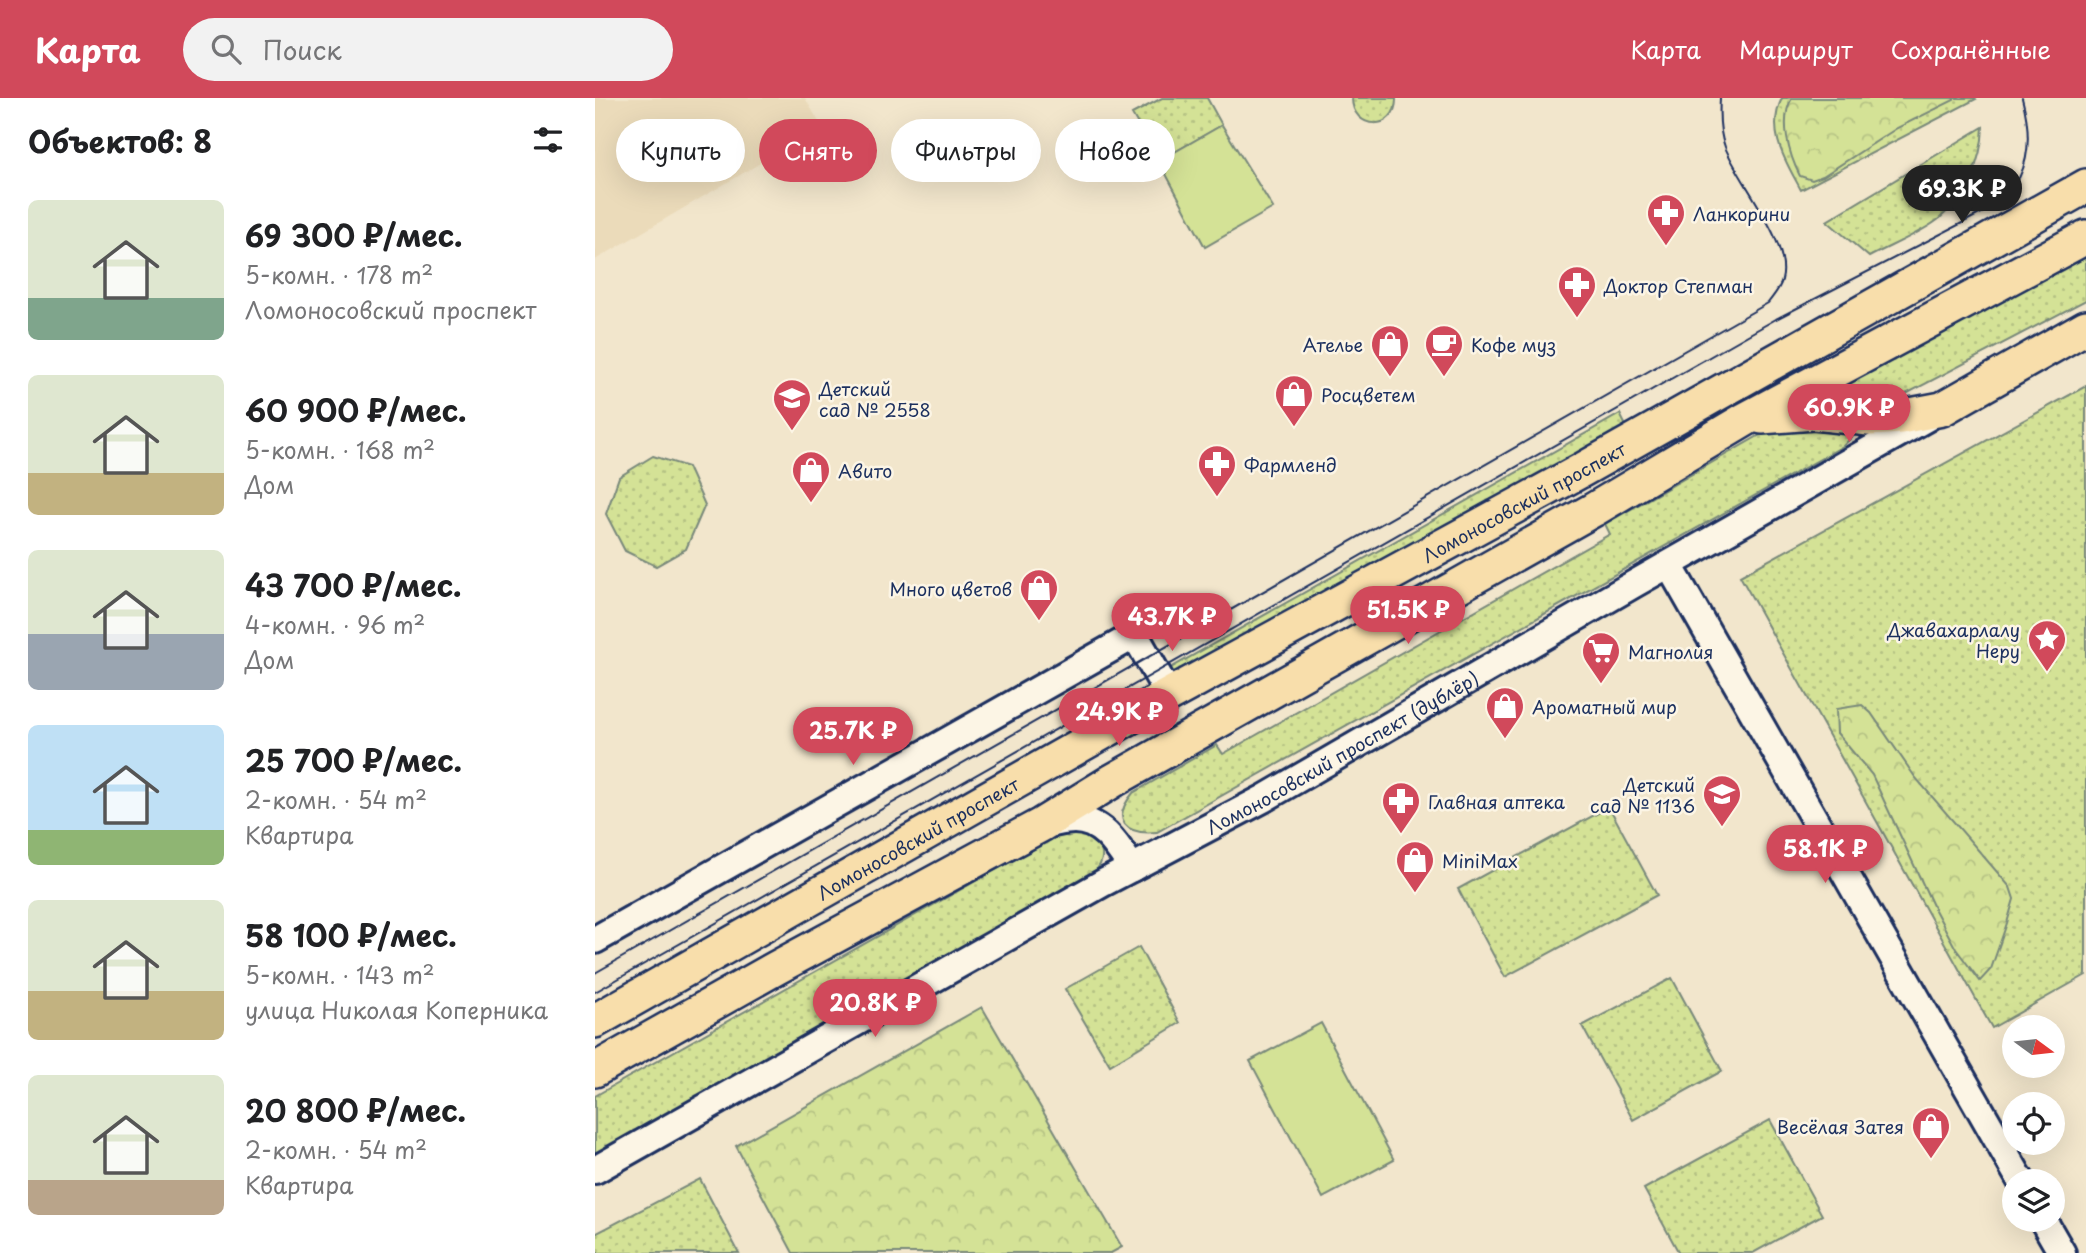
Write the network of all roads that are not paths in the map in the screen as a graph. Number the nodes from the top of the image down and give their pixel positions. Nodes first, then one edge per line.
1 (2077, 197) edge
2 (2086, 237) edge
3 (2086, 327) edge
4 (1942, 409) junction
5 (1746, 419) junction
6 (1669, 565) junction
7 (1169, 695) junction
8 (1065, 754) junction
9 (1090, 794) junction
10 (1041, 825) junction
11 (1132, 868) junction
12 (595, 940) edge
13 (595, 1021) edge
14 (595, 1070) edge
15 (2014, 1169) edge
16 (595, 1170) edge
17 (2050, 1232) edge
18 (2062, 1253) edge

1 - 7 main road, Ломоносовский проспект
2 - 5 main road
3 - 4 main road, Ломоносовский проспект (дублёр)
4 - 5 main road
4 - 6 street, Ломоносовский проспект (дублёр)
5 - 9 main road
6 - 11 street, Ломоносовский проспект (дублёр)
6 - 15 street
7 - 8 main road, Ломоносовский проспект
7 - 12 street
8 - 9 main road
8 - 13 main road, Ломоносовский проспект
9 - 10 main road
10 - 11 street
10 - 14 main road
11 - 16 street, Ломоносовский проспект (дублёр)
17 - 18 street

